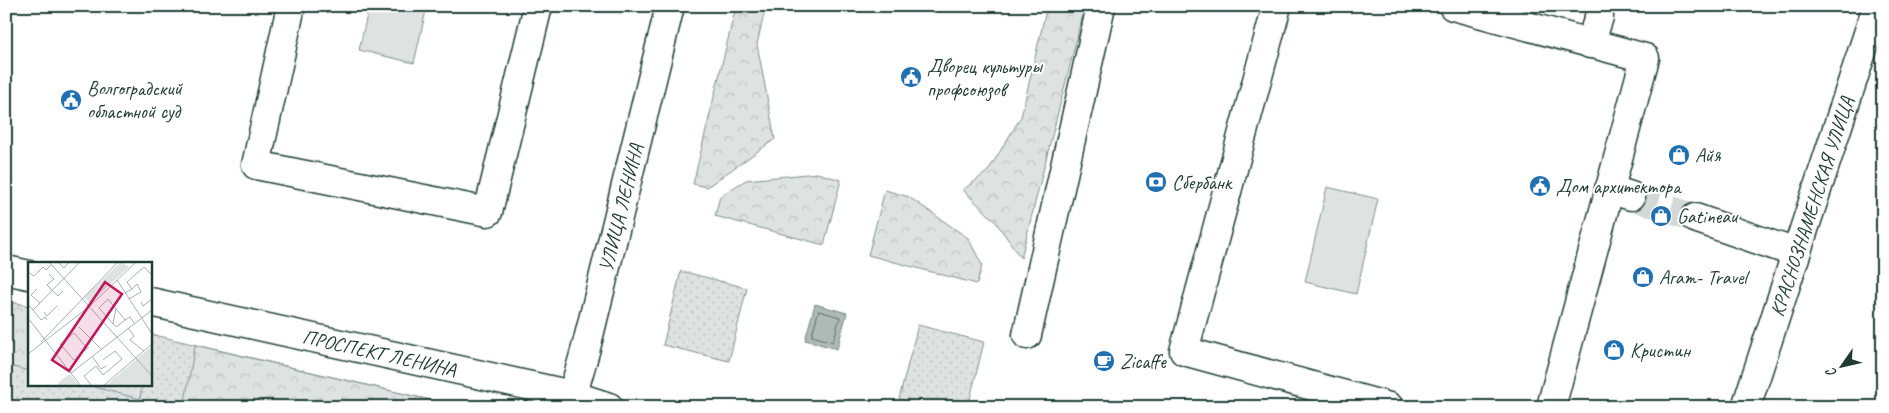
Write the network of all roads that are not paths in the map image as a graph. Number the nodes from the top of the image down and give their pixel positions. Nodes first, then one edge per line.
1 (291, 6) edge
2 (538, 6) edge
3 (670, 6) edge
4 (1101, 6) edge
5 (1277, 6) edge
6 (1454, 6) edge
7 (1876, 6) edge
8 (1598, 16) dead end
9 (1590, 44) junction
10 (1695, 218) tunnel mouth
11 (1796, 253) junction
12 (6, 270) edge
13 (28, 275) edge
14 (151, 302) edge
15 (1027, 335) dead end
16 (571, 401) edge
17 (609, 407) edge
18 (1389, 407) edge
19 (1551, 407) edge
20 (1746, 407) edge

1 - 2 main road
3 - 16 main road, УЛИЦА ЛЕНИНА
4 - 15 main road
5 - 18 main road
6 - 9 main road
7 - 11 main road, КРАСНОЗНАМЕНСКАЯ УЛИЦА
8 - 9 main road
9 - 19 main road
10 - 11 main road
11 - 20 main road, КРАСНОЗНАМЕНСКАЯ УЛИЦА
12 - 13 main road
14 - 16 main road, ПРОСПЕКТ ЛЕНИНА
16 - 17 main road, ПРОСПЕКТ ЛЕНИНА

